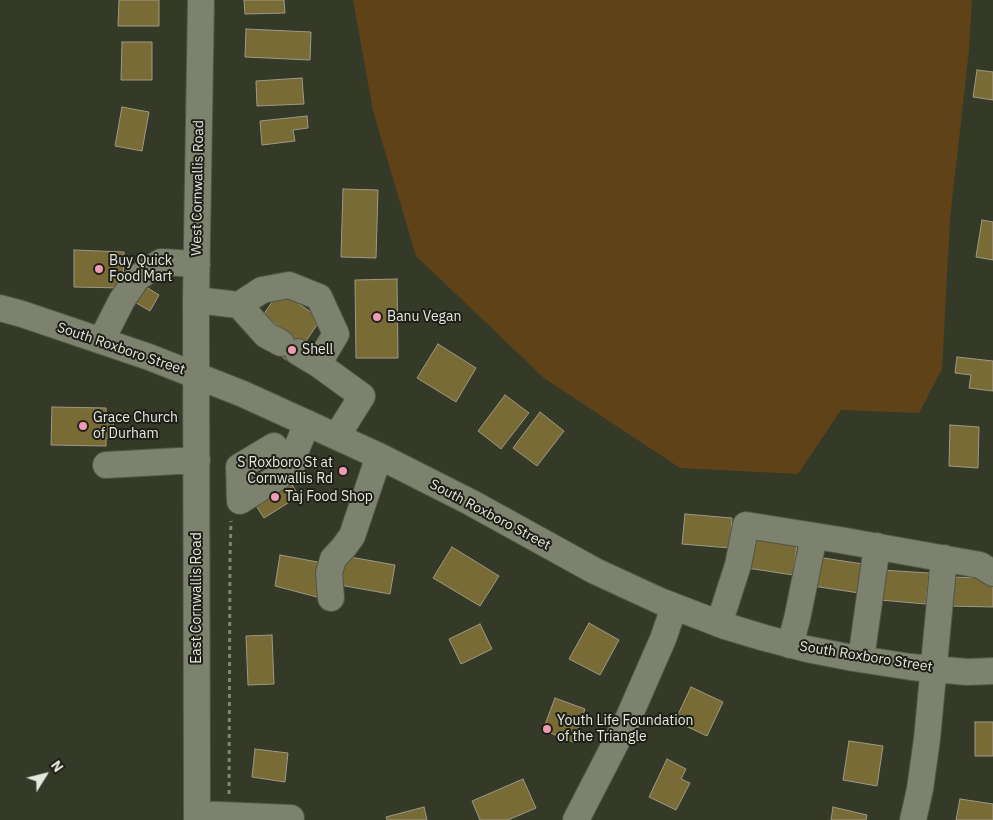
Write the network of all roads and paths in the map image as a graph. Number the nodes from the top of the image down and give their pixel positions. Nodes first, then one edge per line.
1 (201, 0) edge
2 (197, 264) junction
3 (196, 300) junction
4 (239, 305) junction
5 (0, 308) edge
6 (101, 341) junction
7 (299, 353) junction
8 (197, 376) junction
9 (307, 422) junction
10 (337, 436) junction
11 (379, 456) junction
12 (106, 464) dead end
13 (197, 469) junction
14 (231, 519) dead end
15 (814, 536) junction
16 (877, 546) junction
17 (944, 558) junction
18 (993, 573) edge
19 (331, 598) dead end
20 (674, 606) junction
21 (719, 624) junction
22 (790, 645) junction
23 (861, 659) junction
24 (933, 668) junction
25 (993, 671) edge
26 (228, 815) junction
27 (197, 817) edge
28 (291, 818) dead end
29 (576, 820) edge
30 (913, 820) edge

1 - 2 street, West Cornwallis Road
2 - 3 street, West Cornwallis Road
2 - 6 street
3 - 4 street
3 - 8 street, West Cornwallis Road
4 - 7 street
4 - 7 street
5 - 6 street, South Roxboro Street
6 - 8 street, South Roxboro Street
7 - 10 street
8 - 9 street, South Roxboro Street
8 - 13 street, East Cornwallis Road
9 - 10 street, South Roxboro Street
9 - 13 street
10 - 11 street, South Roxboro Street
11 - 19 street
11 - 20 street, South Roxboro Street
12 - 13 street
13 - 27 street, East Cornwallis Road
14 - 26 path
15 - 16 street
15 - 21 street
15 - 22 street
16 - 17 street
16 - 23 street
17 - 18 street
17 - 24 street
20 - 21 street, South Roxboro Street
20 - 29 street
21 - 22 street, South Roxboro Street
22 - 23 street, South Roxboro Street
23 - 24 street, South Roxboro Street
24 - 25 street, South Roxboro Street
24 - 30 street
26 - 27 street
26 - 28 street

